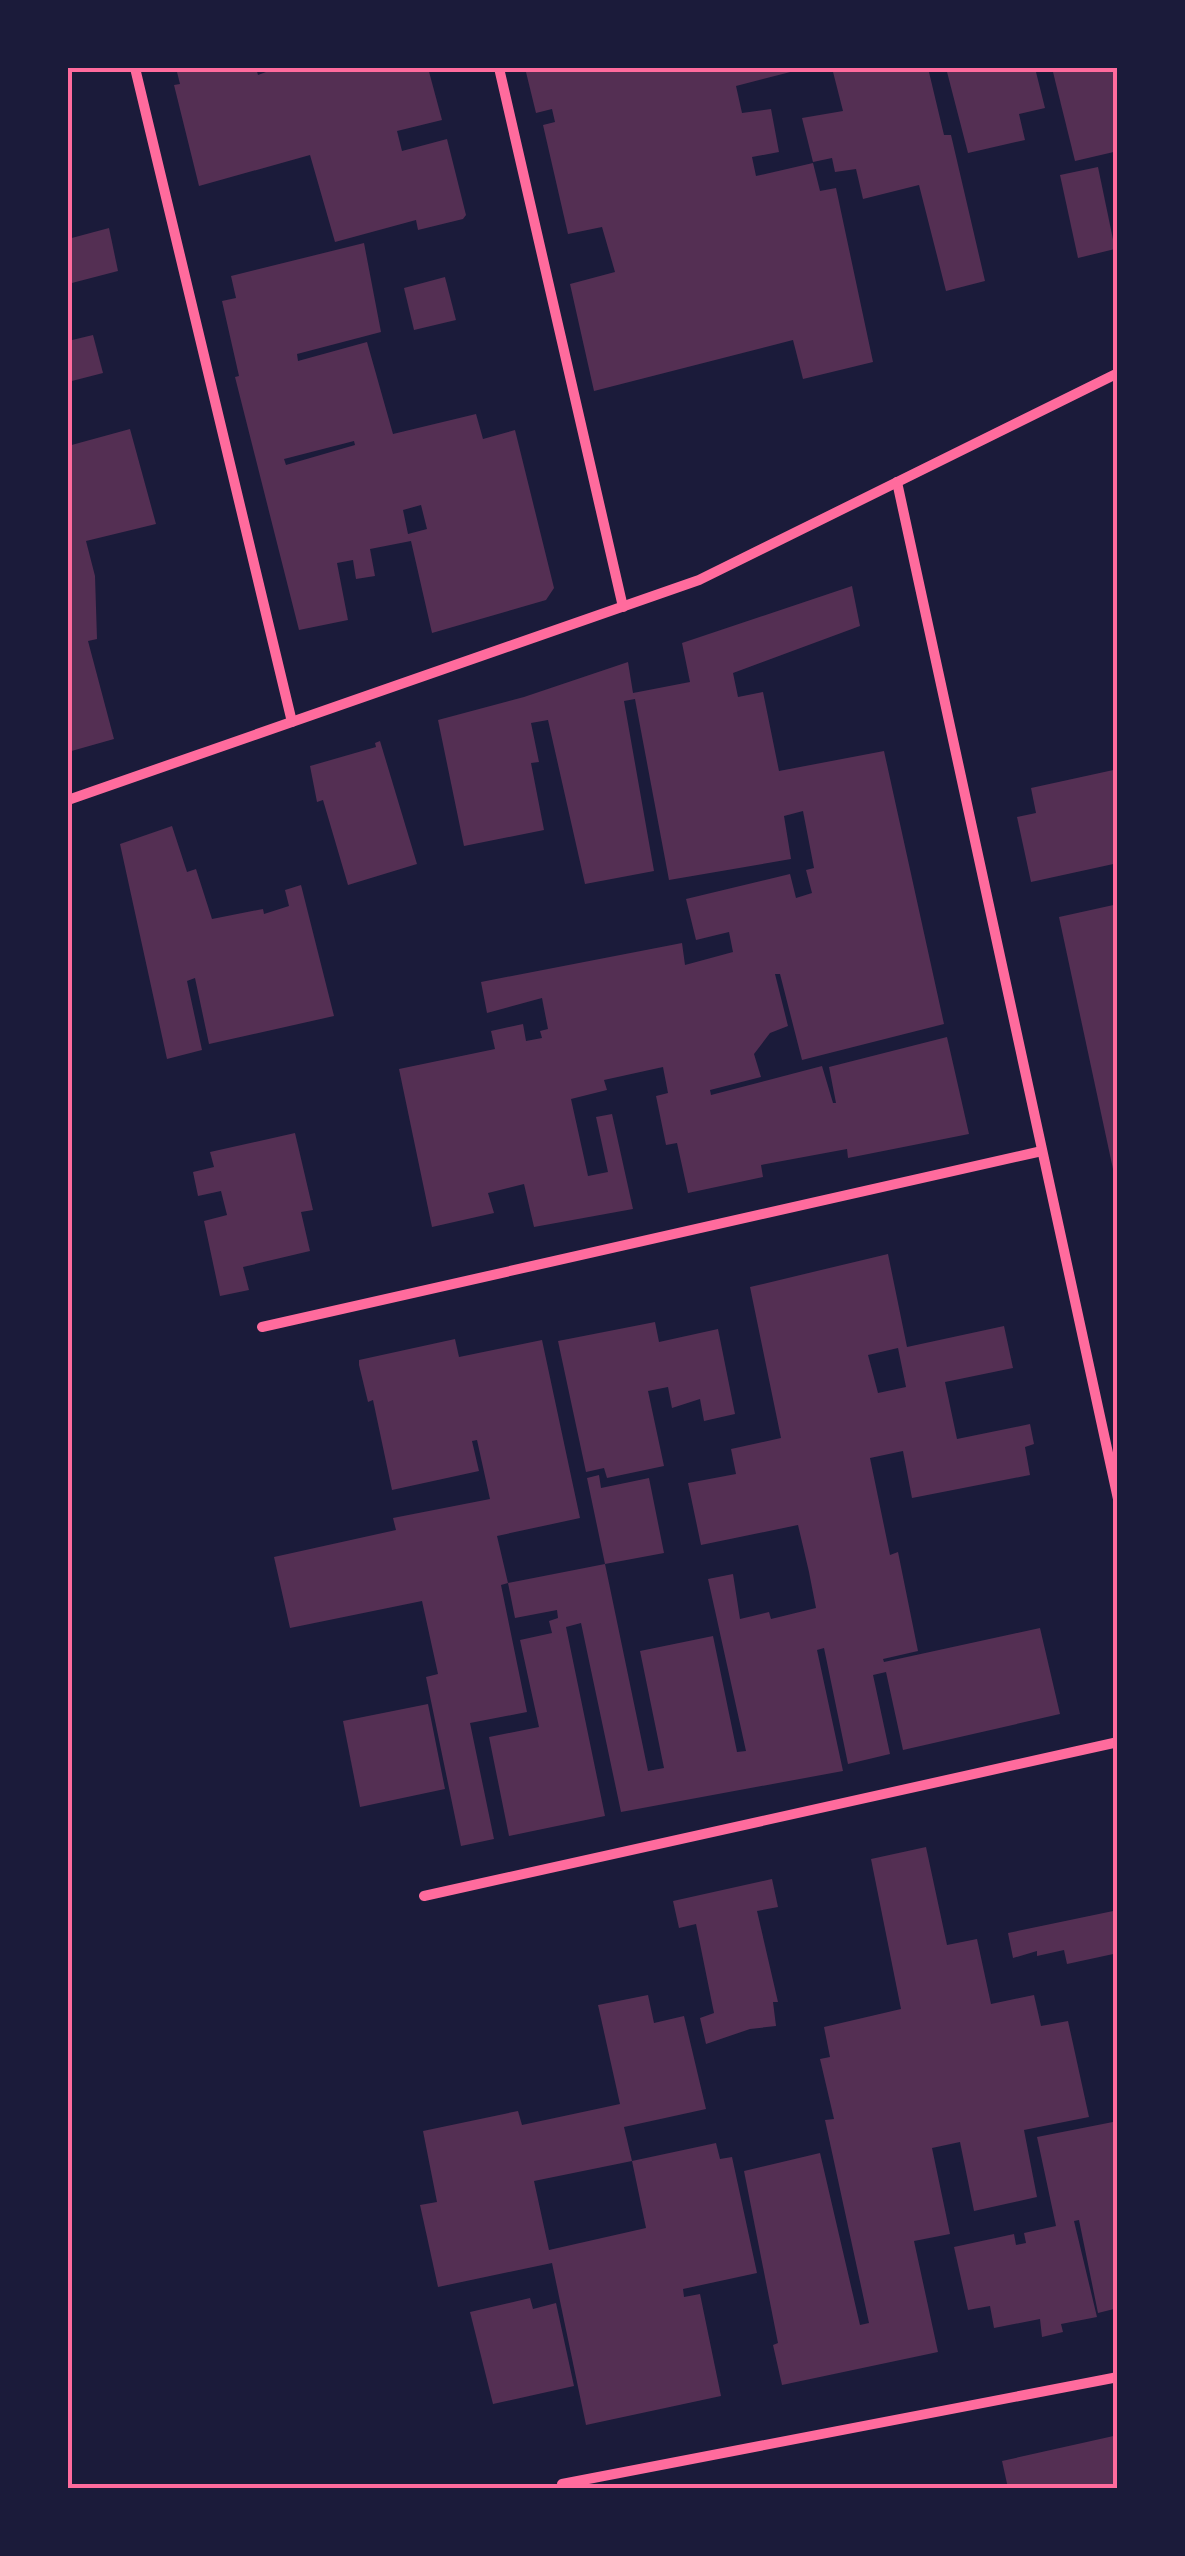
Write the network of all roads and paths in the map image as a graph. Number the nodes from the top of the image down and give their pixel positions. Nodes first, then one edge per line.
1 (135, 68) edge
2 (500, 68) edge
3 (1118, 373) edge
4 (897, 482) junction
5 (624, 608) junction
6 (292, 722) junction
7 (68, 800) edge
8 (1042, 1151) junction
9 (262, 1327) dead end
10 (1118, 1499) edge
11 (1118, 1742) edge
12 (424, 1896) dead end
13 (1118, 2377) edge
14 (562, 2484) dead end

1 - 6 street
2 - 5 street
3 - 4 street
4 - 5 street
4 - 8 street
5 - 6 street
6 - 7 street
8 - 9 street
8 - 10 street
11 - 12 street
13 - 14 street

